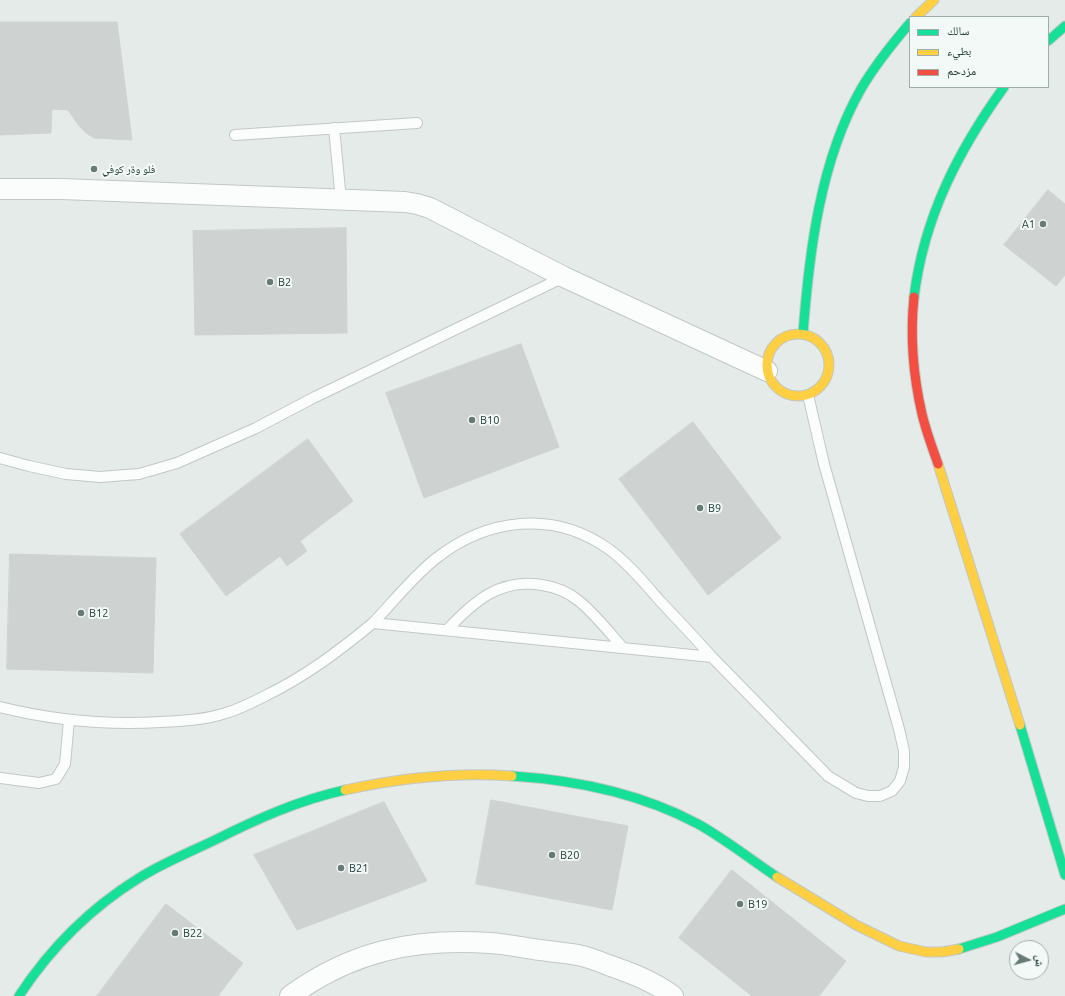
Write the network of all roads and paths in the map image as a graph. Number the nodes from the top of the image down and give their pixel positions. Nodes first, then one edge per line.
1 (934, 0) edge
2 (917, 16) edge
3 (909, 24) edge
4 (1065, 26) edge
5 (1049, 41) edge
6 (1003, 88) edge
7 (418, 123) dead end
8 (334, 128) junction
9 (235, 134) dead end
10 (0, 189) edge
11 (341, 200) junction
12 (564, 277) junction
13 (803, 334) junction
14 (767, 371) junction
15 (808, 395) junction
16 (0, 458) edge
17 (373, 622) junction
18 (447, 630) junction
19 (623, 648) junction
20 (712, 657) junction
21 (0, 707) edge
22 (69, 720) junction
23 (0, 778) edge
24 (1065, 875) edge
25 (1065, 908) edge
26 (19, 996) edge
27 (290, 996) edge
28 (673, 996) edge

1 - 2 street
3 - 13 street
4 - 5 street
6 - 24 street
7 - 8 lane
8 - 9 lane
8 - 11 lane
10 - 11 street
11 - 12 street
12 - 14 street
12 - 16 lane
13 - 14 street
13 - 15 street
14 - 15 street
15 - 20 lane
17 - 18 lane
17 - 20 lane
17 - 22 lane
18 - 19 lane
18 - 19 lane
19 - 20 lane
21 - 22 lane
22 - 23 lane
25 - 26 street
27 - 28 street

